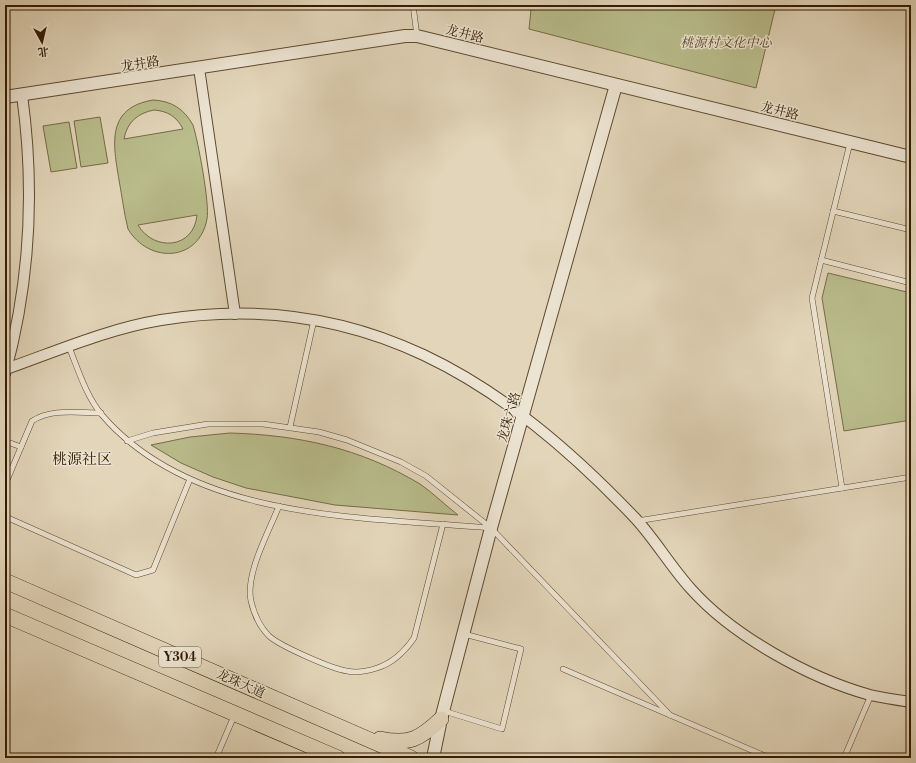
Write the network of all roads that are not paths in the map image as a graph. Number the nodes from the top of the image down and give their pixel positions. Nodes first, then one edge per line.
1 (413, 5) edge
2 (417, 36) junction
3 (199, 68) junction
4 (616, 85) junction
5 (22, 95) junction
6 (5, 98) edge
7 (851, 142) junction
8 (911, 156) edge
9 (833, 210) junction
10 (911, 230) edge
11 (821, 260) junction
12 (911, 283) edge
13 (235, 314) junction
14 (314, 320) junction
15 (69, 347) junction
16 (5, 371) edge
17 (101, 413) junction
18 (523, 416) junction
19 (290, 427) junction
20 (5, 441) edge
21 (127, 441) junction
22 (21, 447) junction
23 (911, 477) edge
24 (190, 479) junction
25 (5, 485) edge
26 (842, 488) junction
27 (279, 506) junction
28 (5, 515) edge
29 (637, 521) junction
30 (443, 524) junction
31 (492, 528) junction
32 (5, 581) edge
33 (5, 614) edge
34 (463, 634) junction
35 (563, 669) dead end
36 (871, 695) junction
37 (911, 702) edge
38 (235, 713) junction
39 (442, 715) junction
40 (670, 715) junction
41 (356, 733) junction
42 (216, 758) edge
43 (338, 758) edge
44 (411, 758) edge
45 (433, 758) edge
46 (770, 758) edge
47 (844, 758) edge

1 - 2 lane
2 - 3 street, 龙井路
2 - 4 street, 龙井路
3 - 5 street, 龙井路
3 - 13 street
4 - 7 street, 龙井路
4 - 18 street, 龙珠六路
5 - 6 street, 龙井路
5 - 16 street
7 - 8 street, 龙井路
7 - 9 lane
9 - 10 lane
9 - 11 lane
11 - 12 lane
11 - 26 lane
13 - 14 street
13 - 15 street
14 - 18 street
14 - 19 lane
15 - 16 street
15 - 17 lane
17 - 21 lane
17 - 22 lane
18 - 29 street
18 - 31 street, 龙珠六路
19 - 21 lane
19 - 31 lane
20 - 22 lane
21 - 24 lane
22 - 25 lane
23 - 26 lane
24 - 27 lane
24 - 28 lane
26 - 29 lane
27 - 30 lane
27 - 30 lane
29 - 36 street
30 - 31 lane
31 - 34 street, 龙珠六路
31 - 40 lane
32 - 41 main road, 龙珠大道 / Y304
33 - 38 main road
34 - 39 street, 龙珠六路
34 - 39 lane
35 - 40 lane
36 - 37 street
36 - 47 lane
38 - 42 lane
38 - 43 main road
39 - 41 main road
39 - 45 street, 龙珠六路
40 - 46 lane
41 - 44 main road, 龙珠大道 / Y304

